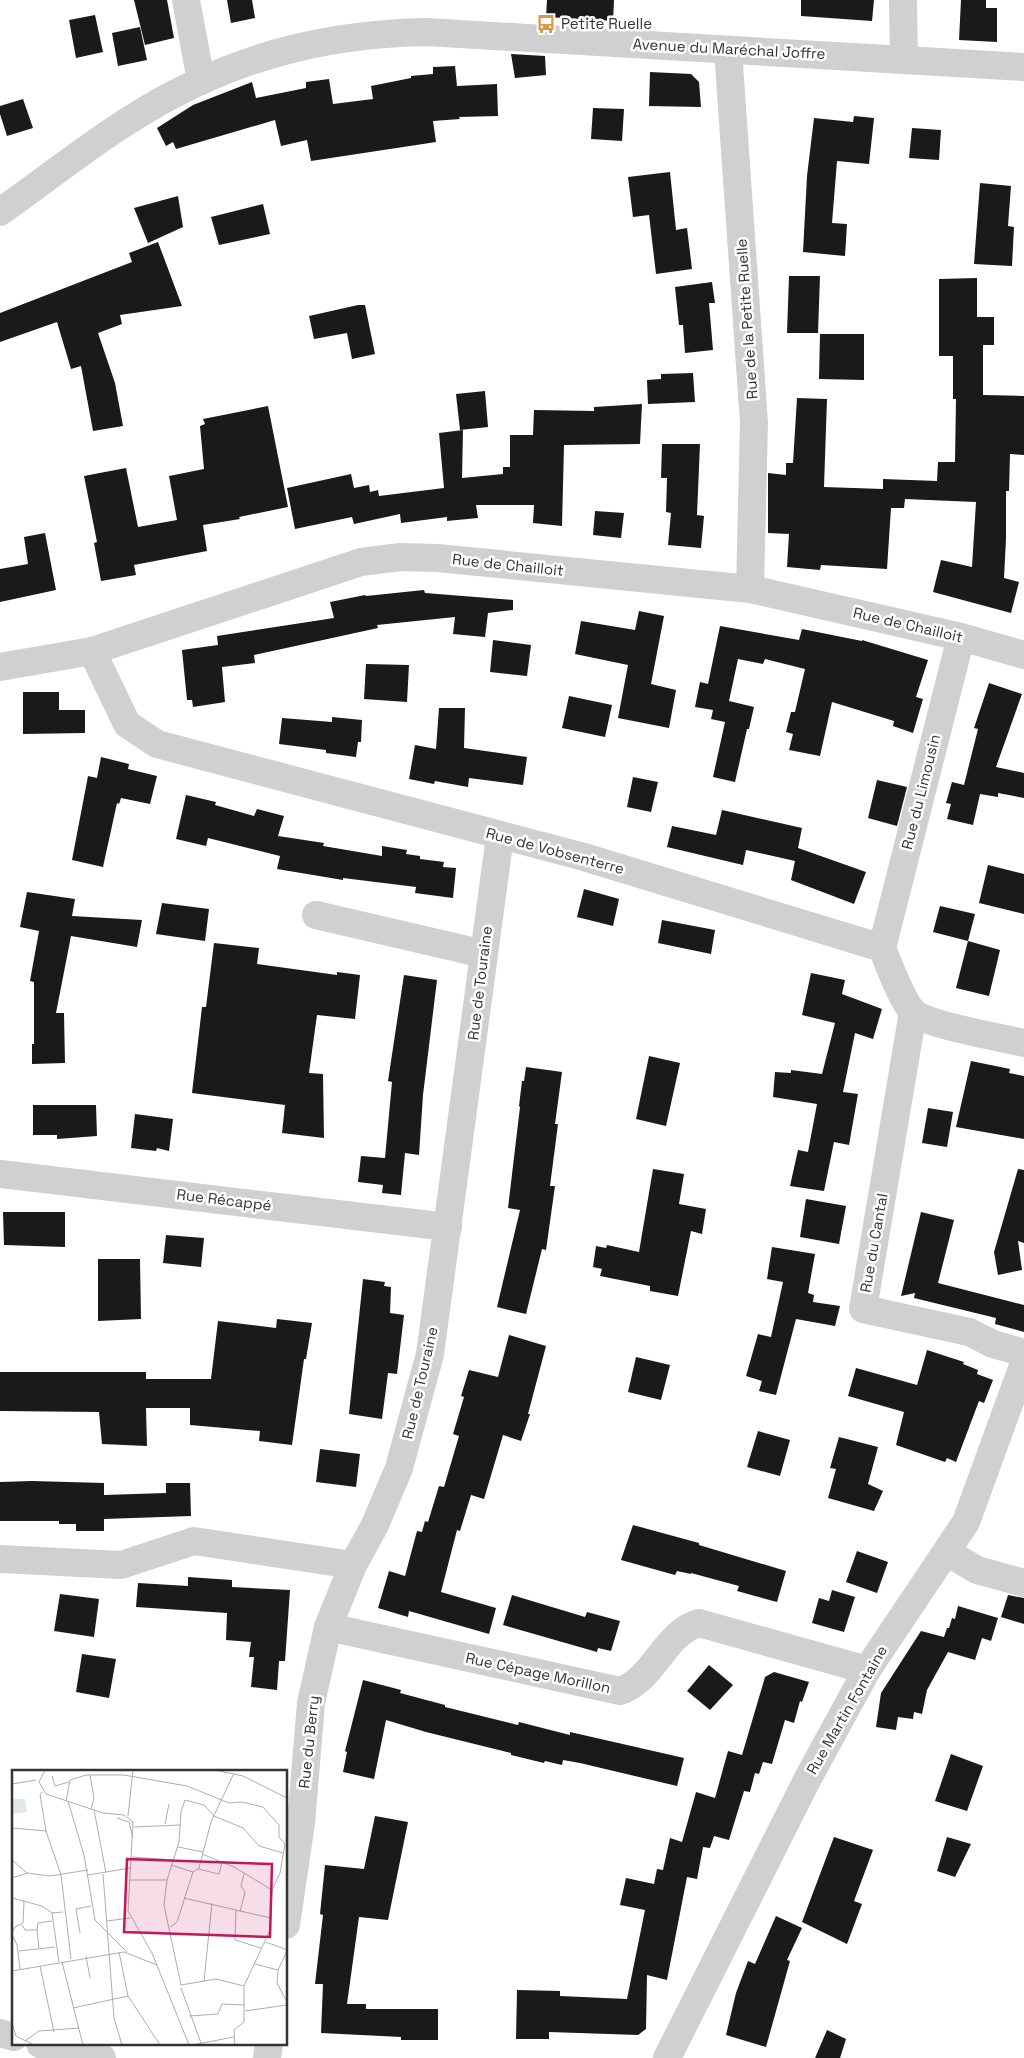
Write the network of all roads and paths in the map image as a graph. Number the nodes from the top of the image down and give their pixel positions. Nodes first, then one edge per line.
1 (186, 0) edge
2 (903, 0) edge
3 (728, 50) junction
4 (904, 60) junction
5 (1024, 67) edge
6 (201, 81) junction
7 (0, 212) edge
8 (750, 588) junction
9 (960, 637) junction
10 (92, 651) junction
11 (1024, 655) edge
12 (0, 667) edge
13 (500, 836) junction
14 (316, 915) dead end
15 (882, 948) junction
16 (484, 954) junction
17 (913, 1012) junction
18 (1024, 1043) edge
19 (0, 1174) edge
20 (448, 1227) junction
21 (1024, 1353) edge
22 (1024, 1363) edge
23 (947, 1552) junction
24 (0, 1559) edge
25 (353, 1565) junction
26 (1024, 1584) edge
27 (328, 1627) junction
28 (867, 1670) junction
29 (288, 1911) edge
30 (49, 2046) edge
31 (102, 2058) edge
32 (667, 2058) edge

1 - 6 street
2 - 4 street
3 - 4 street, Avenue du Maréchal Joffre
3 - 6 street, Avenue du Maréchal Joffre
3 - 8 street, Rue de la Petite Ruelle
4 - 5 street, Avenue du Maréchal Joffre
6 - 7 street, Avenue du Maréchal Joffre
8 - 9 street, Rue de Chailloit
8 - 10 street, Rue de Chailloit
9 - 11 street, Rue de Chailloit
9 - 15 street, Rue du Limousin
10 - 12 street, Rue de Chailloit
10 - 13 street, Rue de Vobsenterre
13 - 15 street, Rue de Vobsenterre
13 - 16 street, Rue de Touraine
14 - 16 street
15 - 17 street
16 - 20 street, Rue de Touraine
17 - 18 street
17 - 21 street, Rue du Cantal
19 - 20 street, Rue Récappé
20 - 25 street, Rue de Touraine
22 - 23 street, Rue Martin Fontaine
23 - 26 street
23 - 28 street, Rue Martin Fontaine
24 - 25 street
25 - 27 street, Rue du Berry
27 - 28 street, Rue Cépage Morillon
27 - 29 street, Rue du Berry
28 - 32 street, Rue Martin Fontaine
30 - 31 street

